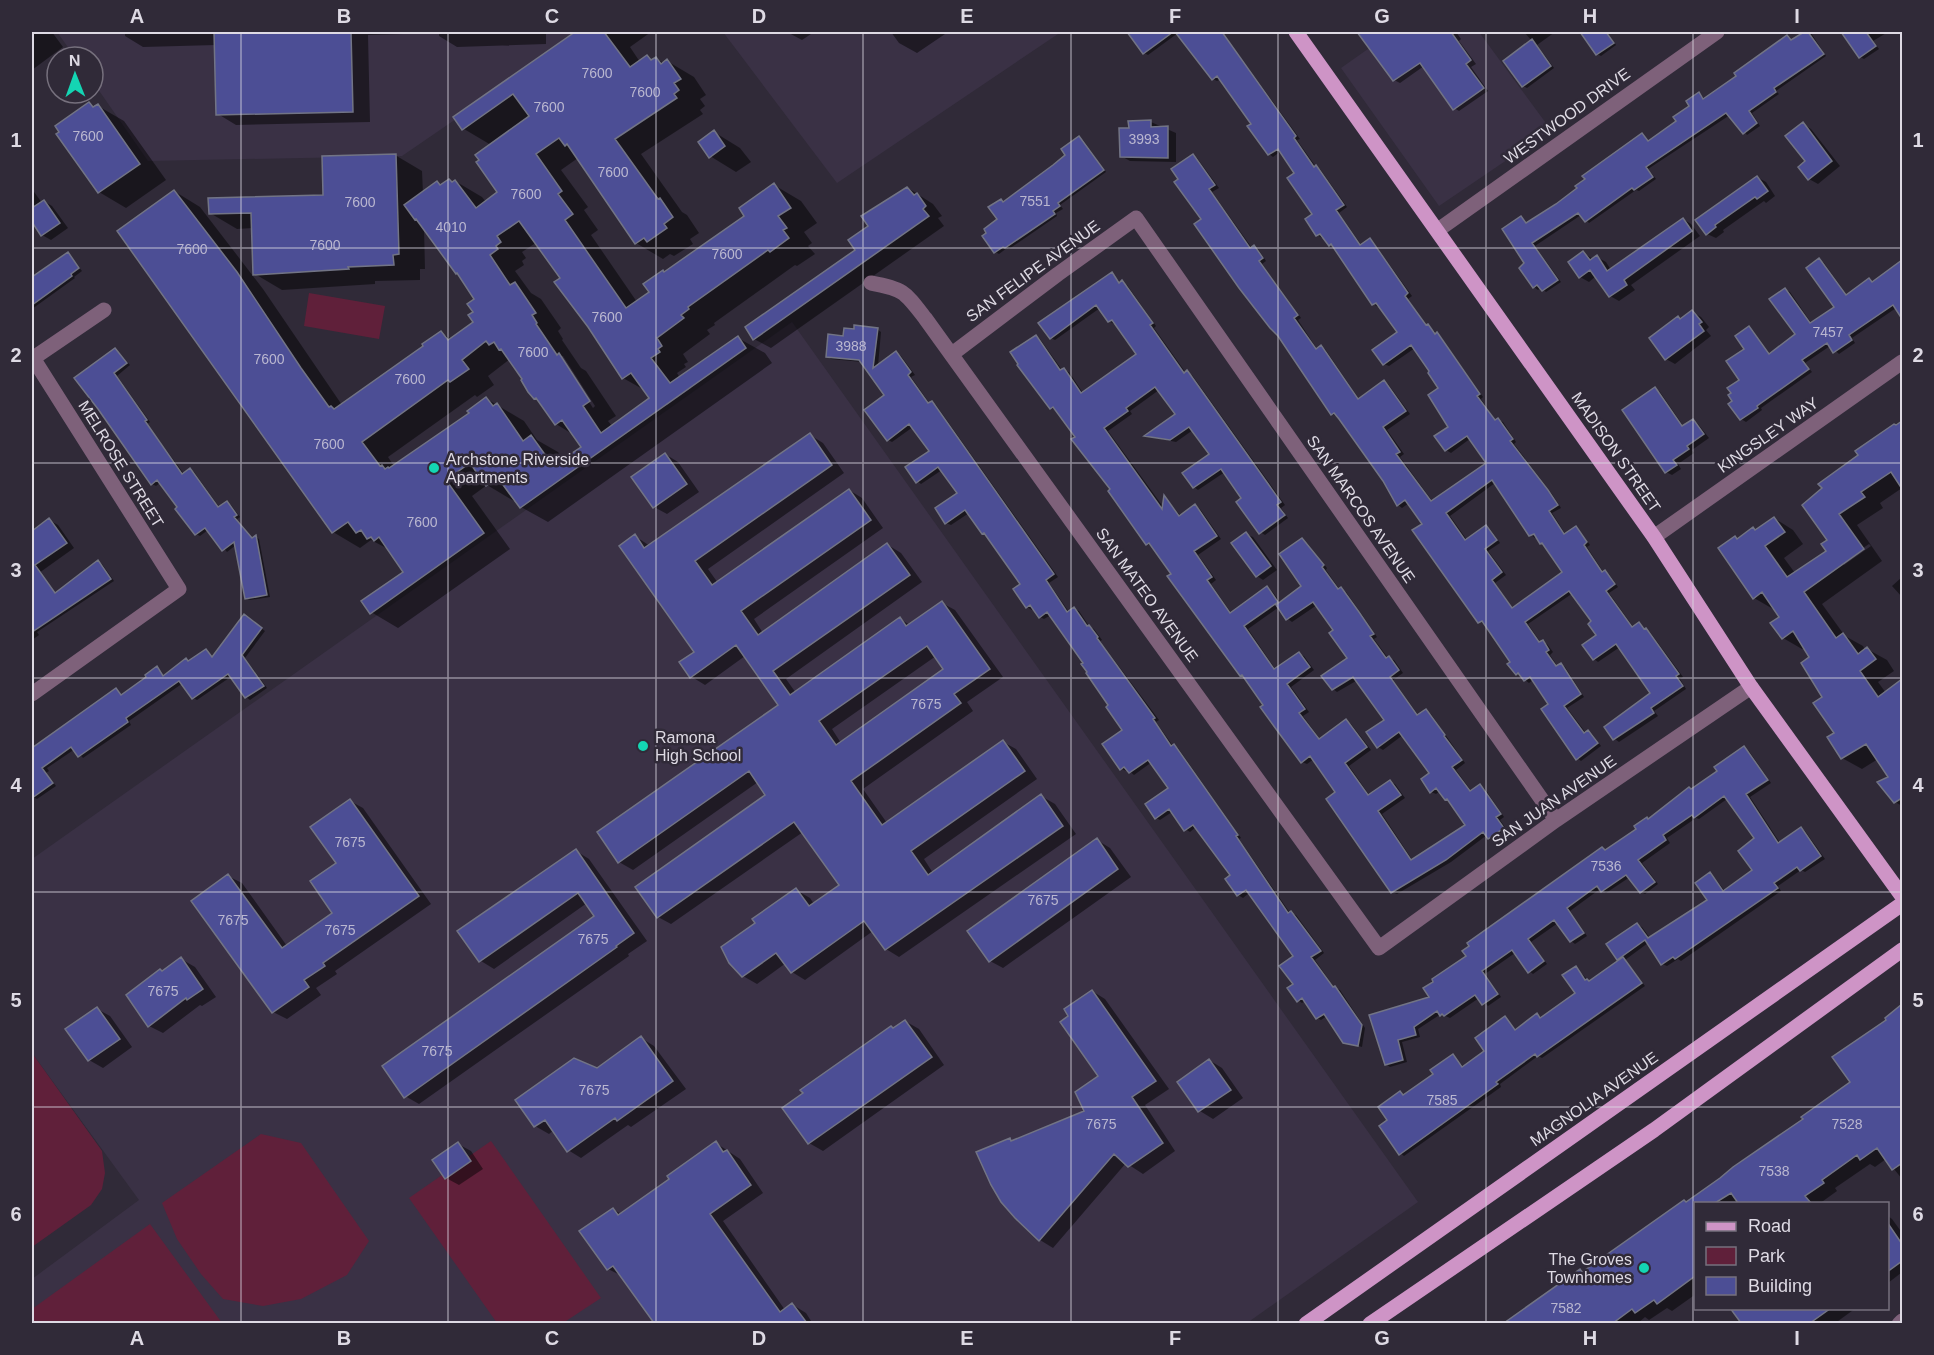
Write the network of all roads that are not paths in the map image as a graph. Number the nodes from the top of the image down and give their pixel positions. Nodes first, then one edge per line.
1 (1296, 32) edge
2 (1717, 32) edge
3 (1136, 218) joint
4 (1438, 230) junction
5 (871, 283) dead end
6 (104, 310) dead end
7 (951, 354) junction
8 (32, 359) edge
9 (1902, 362) edge
10 (1654, 537) junction
11 (1751, 687) junction
12 (32, 694) edge
13 (1556, 820) junction
14 (1902, 896) edge
15 (1902, 904) edge
16 (1379, 948) joint
17 (1902, 950) edge
18 (1902, 1321) edge
19 (1306, 1323) edge
20 (1370, 1323) edge
21 (1899, 1323) edge

1 - 4 main road, MADISON STREET
2 - 4 street, WESTWOOD DRIVE
3 - 7 street, SAN FELIPE AVENUE
3 - 13 street, SAN MARCOS AVENUE
4 - 10 main road, MADISON STREET
5 - 7 street, SAN MATEO AVENUE
6 - 8 street
7 - 16 street, SAN MATEO AVENUE
8 - 12 street, MELROSE STREET
9 - 10 street, KINGSLEY WAY
10 - 11 main road, MADISON STREET
11 - 13 street, SAN JUAN AVENUE
11 - 14 main road, MADISON STREET
13 - 16 street, SAN JUAN AVENUE
15 - 19 main road, MAGNOLIA AVENUE
17 - 20 main road
18 - 21 street

